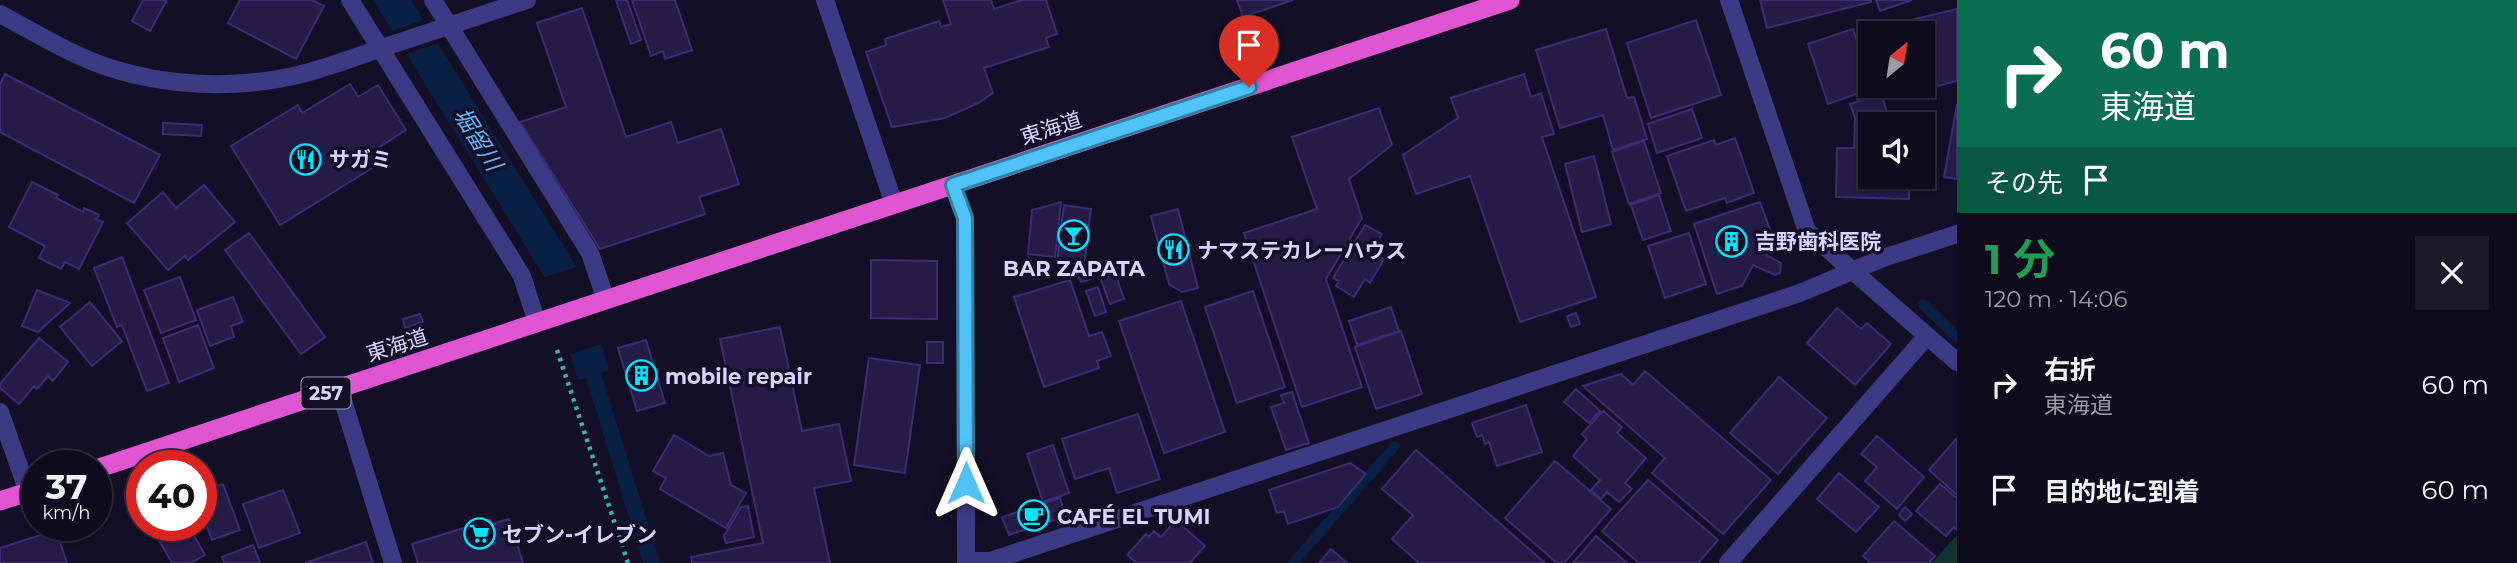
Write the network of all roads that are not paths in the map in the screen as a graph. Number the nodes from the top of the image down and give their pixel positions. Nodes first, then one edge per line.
1 (351, 0) edge
2 (433, 0) edge
3 (527, 0) edge
4 (824, 0) edge
5 (1510, 0) edge
6 (1729, 0) edge
7 (0, 14) edge
8 (444, 28) junction
9 (386, 47) junction
10 (953, 185) junction
11 (894, 204) junction
12 (1957, 234) edge
13 (1853, 271) junction
14 (599, 302) junction
15 (546, 320) junction
16 (1927, 336) junction
17 (1957, 362) edge
18 (339, 388) junction
19 (0, 412) edge
20 (21, 463) edge
21 (112, 464) edge
22 (21, 494) edge
23 (0, 501) edge
24 (966, 562) edge
25 (393, 563) edge
26 (1728, 563) edge

1 - 9 street
2 - 8 street
3 - 8 street
4 - 11 street
5 - 10 highway, 東海道 / 257
6 - 13 street
7 - 9 street
8 - 9 street
8 - 14 street
9 - 15 street
10 - 11 highway, 東海道 / 257
10 - 24 street
11 - 14 highway, 東海道 / 257
12 - 13 street
13 - 16 street
13 - 24 street
14 - 15 highway, 東海道 / 257
15 - 18 highway, 東海道 / 257
16 - 17 street
16 - 26 street
18 - 21 highway, 東海道 / 257
18 - 25 street
19 - 20 street
22 - 23 highway

